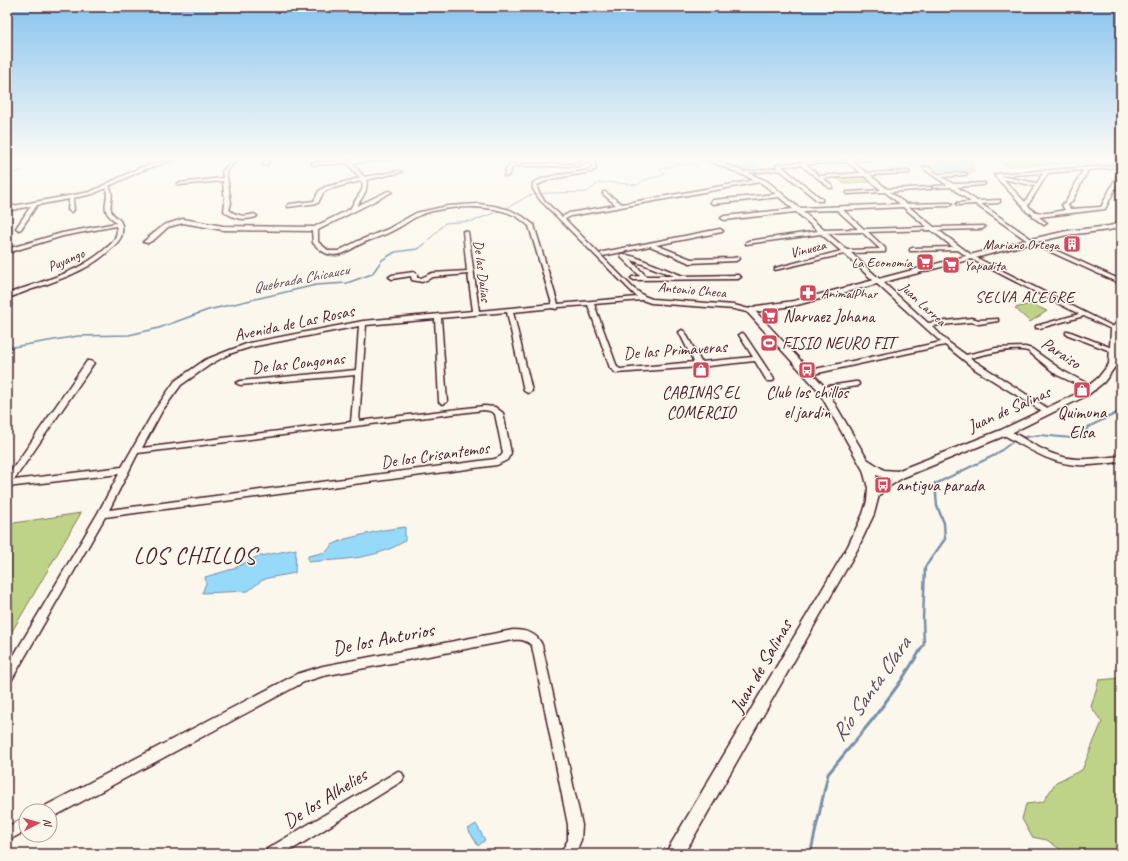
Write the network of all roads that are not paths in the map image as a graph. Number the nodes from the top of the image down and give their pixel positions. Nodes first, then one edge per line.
1 (64, 198) edge
2 (70, 198) edge
3 (111, 198) edge
4 (227, 198) edge
5 (319, 198) edge
6 (359, 198) edge
7 (377, 198) edge
8 (541, 198) edge
9 (611, 198) edge
10 (663, 198) edge
11 (749, 198) edge
12 (783, 198) edge
13 (896, 198) edge
14 (969, 198) edge
15 (1018, 198) edge
16 (1029, 198) edge
17 (1070, 198) edge
18 (1108, 198) edge
19 (998, 201) dead end
20 (713, 202) dead end
21 (976, 203) junction
22 (35, 204) junction
23 (949, 204) dead end
24 (959, 204) dead end
25 (1025, 205) junction
26 (290, 206) dead end
27 (621, 206) junction
28 (906, 206) junction
29 (838, 208) junction
30 (7, 209) edge
31 (71, 210) dead end
32 (352, 210) junction
33 (798, 210) junction
34 (1068, 211) junction
35 (1035, 214) junction
36 (254, 216) dead end
37 (724, 218) dead end
38 (562, 219) junction
39 (1044, 223) dead end
40 (119, 224) junction
41 (1121, 226) edge
42 (982, 227) dead end
43 (19, 228) dead end
44 (315, 229) junction
45 (933, 229) junction
46 (720, 231) dead end
47 (863, 231) junction
48 (465, 232) dead end
49 (822, 232) junction
50 (1031, 241) junction
51 (146, 242) dead end
52 (748, 243) dead end
53 (651, 245) junction
54 (959, 248) junction
55 (912, 250) dead end
56 (7, 251) edge
57 (618, 251) junction
58 (846, 252) junction
59 (603, 254) dead end
60 (624, 257) junction
61 (971, 257) junction
62 (737, 258) dead end
63 (777, 269) dead end
64 (470, 272) junction
65 (392, 277) dead end
66 (684, 277) junction
67 (738, 277) dead end
68 (620, 278) junction
69 (645, 278) junction
70 (879, 281) junction
71 (1121, 282) edge
72 (7, 296) edge
73 (644, 298) junction
74 (591, 304) junction
75 (556, 307) junction
76 (510, 311) junction
77 (751, 311) junction
78 (476, 313) junction
79 (1081, 315) dead end
80 (438, 317) junction
81 (996, 320) dead end
82 (363, 323) junction
83 (927, 325) junction
84 (1118, 326) edge
85 (1038, 327) dead end
86 (682, 332) dead end
87 (1068, 333) dead end
88 (742, 335) dead end
89 (946, 343) junction
90 (1115, 351) junction
91 (965, 358) junction
92 (758, 359) junction
93 (90, 363) dead end
94 (699, 365) junction
95 (359, 372) junction
96 (809, 373) junction
97 (770, 379) dead end
98 (240, 383) dead end
99 (854, 384) dead end
100 (1092, 388) junction
101 (822, 389) junction
102 (528, 391) dead end
103 (443, 402) dead end
104 (1048, 411) junction
105 (355, 423) junction
106 (1005, 432) junction
107 (136, 451) junction
108 (860, 457) junction
109 (1121, 459) edge
110 (125, 470) junction
111 (898, 475) junction
112 (7, 484) edge
113 (874, 494) junction
114 (102, 514) junction
115 (7, 677) edge
116 (398, 777) dead end
117 (58, 807) edge
118 (18, 828) edge
119 (7, 834) edge
120 (272, 854) edge
121 (567, 854) edge
122 (673, 854) edge

1 - 22 street
2 - 31 street
3 - 40 street
4 - 36 street
5 - 26 street
6 - 32 street
7 - 32 street
8 - 38 street, Antonio Checa
9 - 27 street
10 - 27 street
11 - 20 street
12 - 33 street, Juan Larrea
13 - 28 street
14 - 21 street
15 - 25 street
16 - 25 street
17 - 34 street
18 - 34 street
19 - 21 street
21 - 24 street
21 - 50 street
22 - 30 street
22 - 43 street
23 - 28 street
25 - 35 street
27 - 38 street
28 - 29 street
28 - 45 street
29 - 33 street
29 - 47 street
32 - 44 street
33 - 37 street
33 - 49 street, Juan Larrea
34 - 35 street
35 - 39 street
38 - 68 street, Antonio Checa
40 - 56 street
40 - 72 street, Puyango
41 - 50 street
42 - 45 street
44 - 51 street
44 - 75 street
45 - 47 street
45 - 54 street
46 - 53 street
47 - 49 street
47 - 58 street, Vinueza
48 - 64 street, De las Dalias
49 - 52 street
49 - 58 street, Juan Larrea
50 - 61 street
50 - 71 street
53 - 57 street
53 - 62 street
54 - 55 street
54 - 61 street
57 - 59 street
57 - 60 street
58 - 63 street, Vinueza
58 - 70 street, Juan Larrea
60 - 66 street
60 - 69 street
61 - 70 street
61 - 84 street
64 - 65 street
64 - 78 street, De las Dalias
66 - 67 street
66 - 69 street
68 - 69 street
68 - 73 street, Antonio Checa
70 - 77 street
70 - 83 street, Juan Larrea
73 - 74 street, Avenida de Las Rosas
73 - 77 street, Antonio Checa
74 - 75 street, Avenida de Las Rosas
74 - 94 street, De las Primaveras
75 - 76 street, Avenida de Las Rosas
76 - 78 street, Avenida de Las Rosas
76 - 102 street
77 - 96 street
78 - 80 street, Avenida de Las Rosas
79 - 85 street
80 - 82 street, Avenida de Las Rosas
80 - 103 street
81 - 83 street
82 - 95 street
82 - 107 street, Avenida de Las Rosas
83 - 89 street, Juan Larrea
84 - 90 street, Juan de Salinas
86 - 94 street
87 - 90 street
88 - 92 street
89 - 91 street, Juan Larrea
89 - 96 street
90 - 100 street, Juan de Salinas
91 - 100 street, Paraiso
91 - 104 street, Juan Larrea
92 - 94 street, De las Primaveras
92 - 97 street
93 - 112 street
95 - 98 street, De las Congonas
95 - 105 street
96 - 101 street
99 - 101 street
100 - 104 street, Juan de Salinas
101 - 108 street
104 - 106 street, Juan de Salinas
105 - 107 street, De los Crisantemos
105 - 114 street, De los Crisantemos
106 - 109 street
106 - 111 street, Juan de Salinas
107 - 110 street, Avenida de Las Rosas
108 - 111 street
108 - 113 street
110 - 112 street
110 - 114 street, Avenida de Las Rosas
111 - 113 street, Juan de Salinas
113 - 122 street, Juan de Salinas
114 - 115 street, Avenida de Las Rosas
116 - 120 street, De los Alhelies
117 - 121 street, De los Anturios
118 - 119 street

